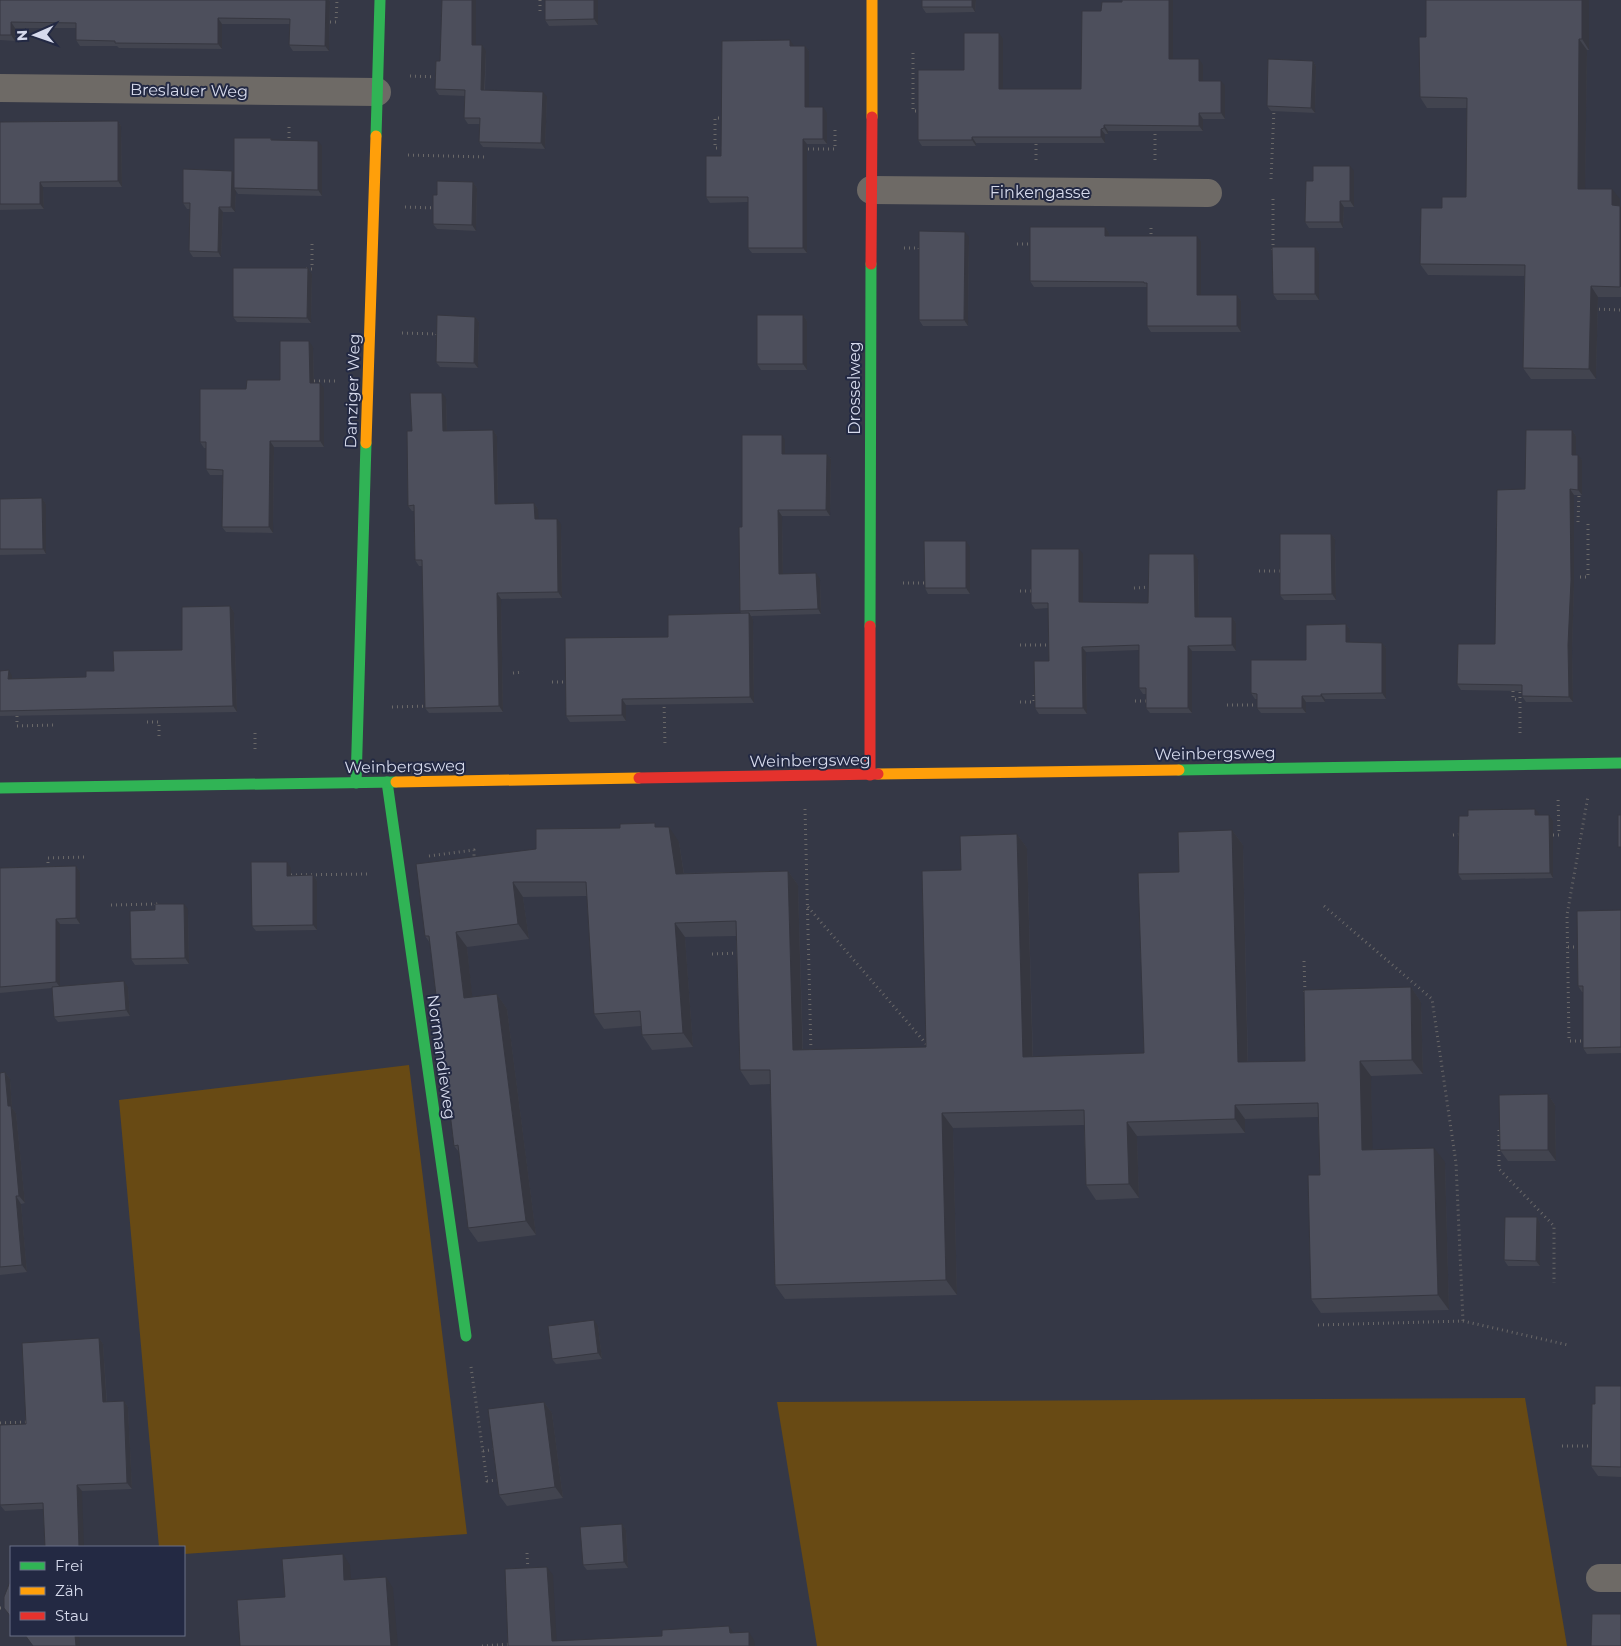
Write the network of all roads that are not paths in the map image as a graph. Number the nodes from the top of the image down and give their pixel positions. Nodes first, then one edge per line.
1 (380, 0) edge
2 (872, 0) edge
3 (0, 88) edge
4 (377, 92) junction
5 (871, 190) junction
6 (1208, 193) dead end
7 (1621, 763) edge
8 (870, 775) junction
9 (387, 782) junction
10 (356, 783) junction
11 (0, 788) edge
12 (466, 1336) road end

1 - 4 street, Danziger Weg
2 - 5 street, Drosselweg
3 - 4 street, Breslauer Weg
4 - 10 street, Danziger Weg
5 - 6 street, Finkengasse
5 - 8 street, Drosselweg
7 - 8 street, Weinbergsweg
8 - 9 street, Weinbergsweg
9 - 10 street, Weinbergsweg
9 - 12 street, Normandieweg
10 - 11 street, Weinbergsweg

